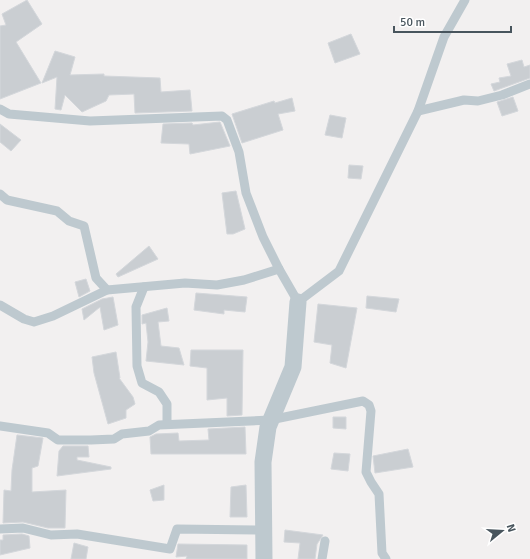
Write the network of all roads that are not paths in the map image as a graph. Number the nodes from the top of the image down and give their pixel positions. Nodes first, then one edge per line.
1 (465, 0) edge
2 (530, 84) edge
3 (0, 109) edge
4 (418, 111) junction
5 (0, 194) edge
6 (278, 269) junction
7 (144, 286) junction
8 (106, 290) junction
9 (298, 302) junction
10 (0, 305) edge
11 (270, 420) junction
12 (166, 424) junction
13 (0, 426) edge
14 (0, 529) edge
15 (264, 530) junction
16 (324, 541) dead end
17 (170, 549) junction
18 (169, 559) edge
19 (264, 559) edge
20 (322, 559) edge
21 (386, 559) edge

1 - 4 lane
2 - 4 lane
3 - 6 lane
4 - 9 lane
5 - 8 lane
6 - 7 lane
6 - 9 lane
7 - 8 lane
7 - 12 lane
8 - 10 lane
9 - 11 street
11 - 12 lane
11 - 15 street
11 - 21 lane
12 - 13 lane
14 - 17 lane
15 - 17 lane
15 - 19 street
16 - 20 lane
17 - 18 lane

